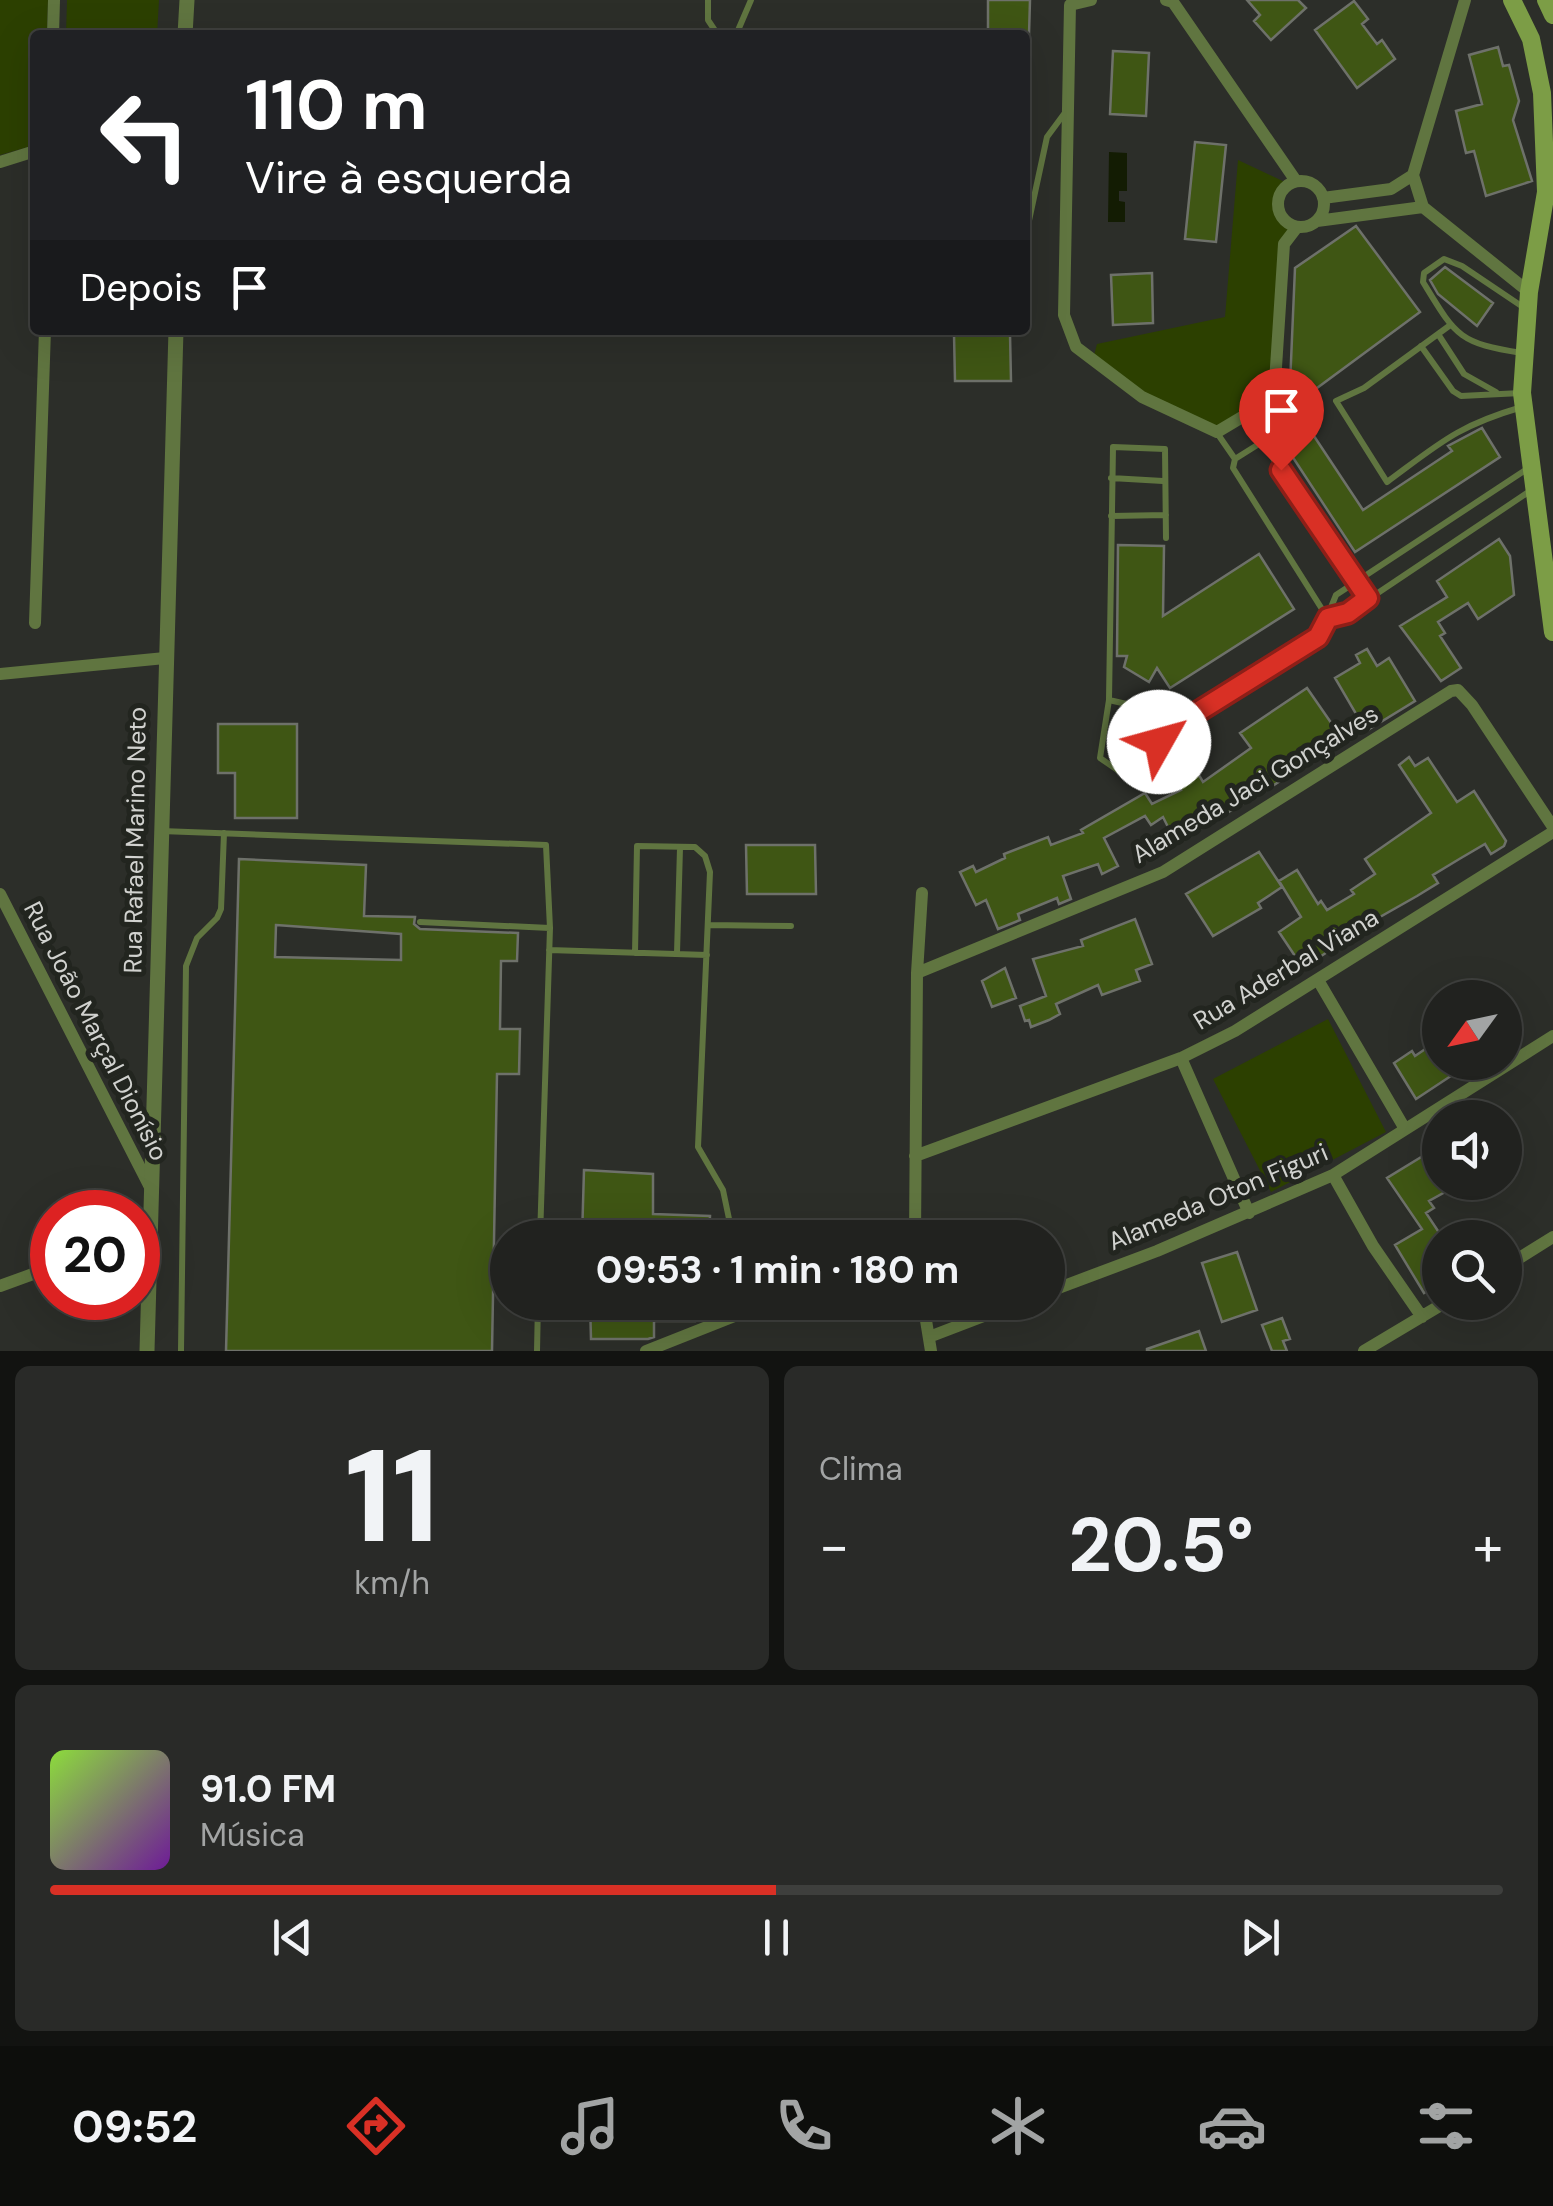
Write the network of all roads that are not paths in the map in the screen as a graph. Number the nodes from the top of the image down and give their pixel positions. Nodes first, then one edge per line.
1 (54, 0) edge
2 (186, 0) edge
3 (708, 0) edge
4 (751, 0) edge
5 (1091, 0) edge
6 (1166, 0) edge
7 (1465, 0) edge
8 (1512, 0) edge
9 (1546, 0) edge
10 (1553, 15) edge
11 (54, 30) edge
12 (186, 30) edge
13 (715, 30) edge
14 (738, 30) edge
15 (1068, 109) junction
16 (30, 153) edge
17 (0, 162) edge
18 (1414, 175) junction
19 (1296, 181) junction
20 (1323, 198) junction
21 (1423, 207) junction
22 (1030, 216) edge
23 (1317, 221) junction
24 (1297, 227) junction
25 (1528, 301) junction
26 (1449, 326) junction
27 (1438, 334) junction
28 (44, 335) edge
29 (176, 335) edge
30 (1420, 346) junction
31 (1524, 354) junction
32 (1497, 392) junction
33 (1522, 400) junction
34 (1244, 416) junction
35 (1217, 432) junction
36 (1262, 442) junction
37 (1235, 459) junction
38 (1531, 466) junction
39 (1111, 478) junction
40 (1163, 481) junction
41 (1534, 488) junction
42 (1166, 514) junction
43 (1110, 516) junction
44 (1166, 538) dead end
45 (1356, 581) junction
46 (1368, 598) junction
47 (1328, 618) junction
48 (36, 624) dead end
49 (1553, 632) edge
50 (165, 658) junction
51 (0, 674) edge
52 (1109, 700) junction
53 (1188, 718) junction
54 (1553, 830) edge
55 (160, 831) junction
56 (224, 833) junction
57 (680, 848) junction
58 (922, 893) dead end
59 (0, 894) edge
60 (420, 922) dead end
61 (709, 925) junction
62 (792, 926) dead end
63 (550, 928) junction
64 (549, 950) junction
65 (636, 952) junction
66 (677, 953) junction
67 (707, 955) junction
68 (917, 973) junction
69 (1318, 980) junction
70 (1553, 1036) edge
71 (1181, 1058) junction
72 (1405, 1129) junction
73 (916, 1156) junction
74 (1333, 1175) junction
75 (151, 1189) joint
76 (1250, 1213) junction
77 (541, 1220) edge
78 (730, 1220) edge
79 (915, 1220) edge
80 (1553, 1238) edge
81 (1522, 1257) edge
82 (30, 1274) edge
83 (1065, 1285) edge
84 (0, 1286) edge
85 (1422, 1317) joint
86 (147, 1320) edge
87 (538, 1320) edge
88 (712, 1320) edge
89 (981, 1320) edge
90 (930, 1344) edge
91 (148, 1351) edge
92 (181, 1351) edge
93 (537, 1351) edge
94 (646, 1351) edge
95 (1364, 1351) edge

1 - 11 street
2 - 12 street
3 - 13 lane
4 - 14 lane
5 - 15 street
6 - 19 street
7 - 18 street
8 - 25 main road
9 - 10 main road
15 - 22 lane
15 - 35 street
16 - 17 street
18 - 20 street
18 - 21 street
19 - 20 street
19 - 24 street
20 - 23 street
21 - 23 street
21 - 25 street
23 - 24 street
24 - 34 street
25 - 26 lane
25 - 31 main road
26 - 27 lane
26 - 31 lane
27 - 30 lane
27 - 32 lane
28 - 48 street
29 - 50 street, Rua Rafael Marino Neto
30 - 32 lane
30 - 33 lane
31 - 33 main road
32 - 33 lane
33 - 38 main road
34 - 35 street
34 - 36 lane
35 - 37 lane
36 - 37 lane
36 - 45 lane
37 - 47 lane
38 - 41 main road
38 - 45 lane
39 - 40 lane
39 - 40 lane
39 - 43 lane
40 - 42 lane
41 - 46 lane
41 - 49 main road
42 - 43 lane
42 - 44 lane
43 - 52 lane
45 - 46 lane
45 - 47 lane
46 - 47 lane
47 - 53 lane
50 - 51 street
50 - 55 street, Rua Rafael Marino Neto
52 - 53 lane
52 - 53 lane
54 - 68 street, Alameda Jaci Gonçalves
54 - 69 street, Rua Aderbal Viana
55 - 56 lane
55 - 75 street, Rua Rafael Marino Neto
56 - 63 lane
56 - 92 lane
57 - 61 lane
57 - 65 lane
57 - 66 lane
58 - 68 street
59 - 75 street, Rua João Marçal Dionísio
60 - 63 lane
61 - 62 lane
61 - 67 lane
63 - 64 lane
64 - 65 lane
64 - 77 lane
65 - 66 lane
66 - 67 lane
67 - 78 lane
68 - 73 street
69 - 71 street, Rua Aderbal Viana
69 - 72 street
70 - 72 street, Alameda Oton Figuri
71 - 73 street, Rua Aderbal Viana
71 - 76 street
72 - 74 street, Alameda Oton Figuri
73 - 79 street
74 - 76 street, Alameda Oton Figuri
74 - 85 street
76 - 83 street, Alameda Oton Figuri
80 - 81 street
82 - 84 street
85 - 95 street
86 - 91 street, Rua Rafael Marino Neto
87 - 93 lane
88 - 94 street
89 - 90 street

